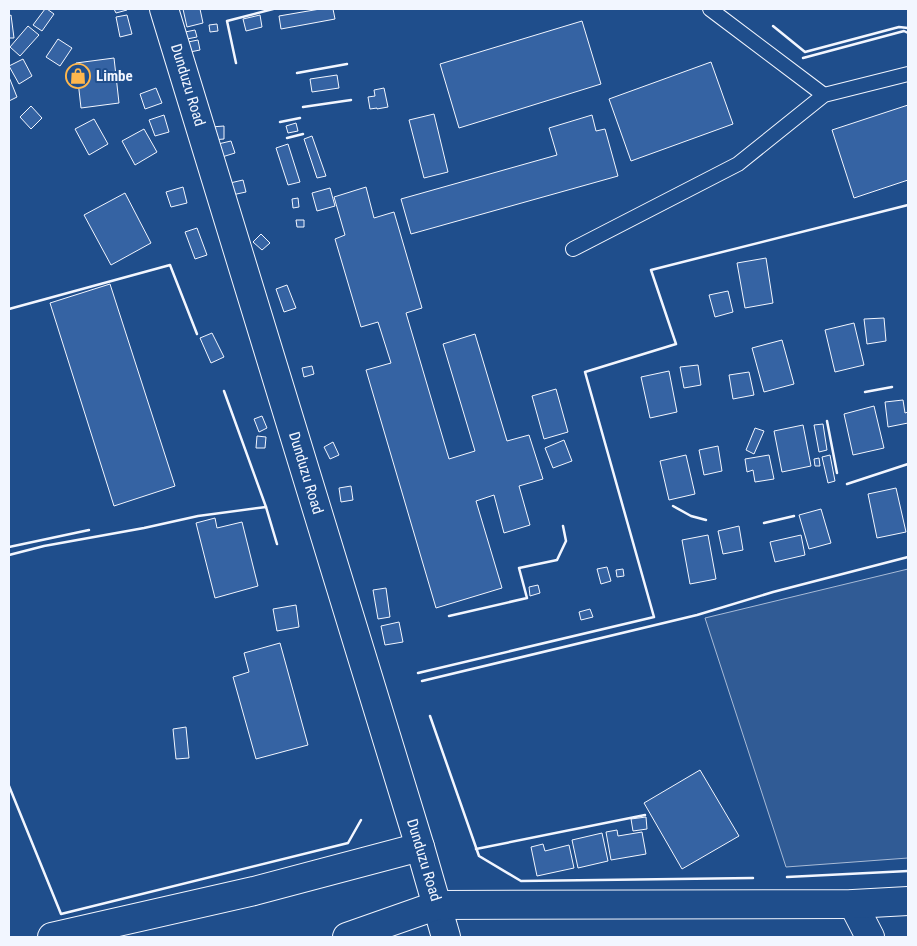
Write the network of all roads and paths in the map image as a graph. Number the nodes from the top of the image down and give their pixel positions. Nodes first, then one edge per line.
1 (164, 9) edge
2 (710, 9) edge
3 (908, 74) edge
4 (824, 95) junction
5 (573, 248) dead end
6 (420, 847) junction
7 (908, 901) edge
8 (853, 904) junction
9 (438, 905) junction
10 (52, 937) edge
11 (347, 937) edge
12 (446, 937) edge
13 (870, 937) edge

1 - 6 street, Dunduzu Road
2 - 4 lane
3 - 4 lane
4 - 5 lane
6 - 9 street, Dunduzu Road
6 - 10 street
7 - 8 street
8 - 9 street
8 - 13 street
9 - 11 street
9 - 12 street, Dunduzu Road

